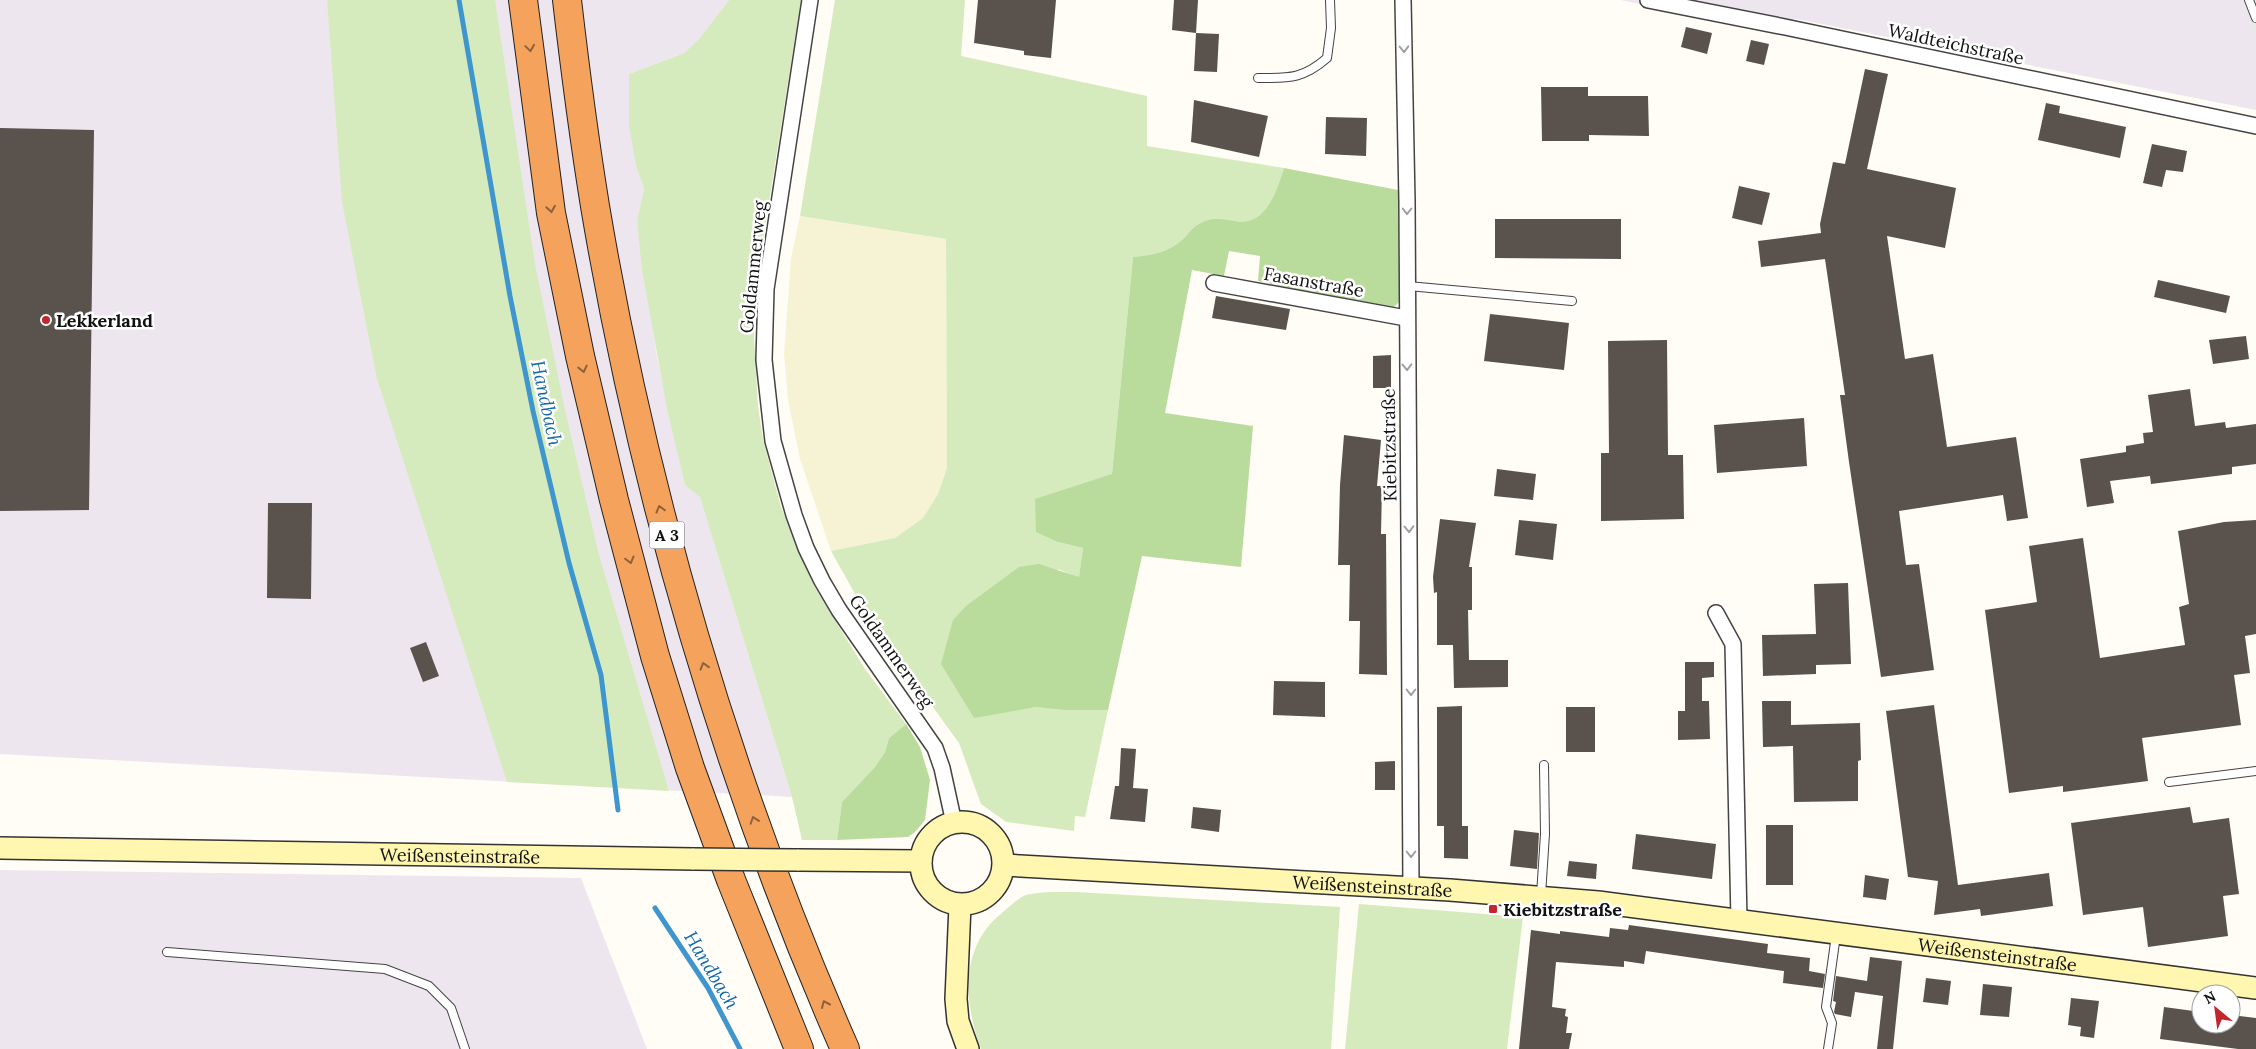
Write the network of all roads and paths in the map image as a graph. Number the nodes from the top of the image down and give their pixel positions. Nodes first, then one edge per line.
1 (523, 0) edge
2 (567, 0) edge
3 (810, 0) edge
4 (1330, 0) edge
5 (1403, 0) edge
6 (1648, 0) edge
7 (2249, 0) edge
8 (2256, 18) edge
9 (1258, 78) dead end
10 (2256, 126) edge
11 (1214, 283) dead end
12 (1408, 286) junction
13 (1572, 301) dead end
14 (1406, 318) junction
15 (1716, 613) dead end
16 (1544, 765) dead end
17 (2256, 771) edge
18 (2168, 782) dead end
19 (954, 823) junction
20 (0, 848) edge
21 (921, 861) junction
22 (1004, 865) junction
23 (1411, 889) junction
24 (1541, 897) junction
25 (960, 905) junction
26 (1739, 920) junction
27 (1837, 933) junction
28 (167, 952) dead end
29 (2256, 988) edge
30 (464, 1049) edge
31 (798, 1049) edge
32 (845, 1049) edge
33 (968, 1049) edge
34 (1828, 1049) edge

1 -> 31 highway, A 3
32 -> 2 highway, A 3
3 - 19 street, Goldammerweg
4 - 9 lane
5 -> 12 street, Kiebitzstraße
6 - 10 street, Waldteichstraße
7 - 8 lane
11 - 14 street, Fasanstraße
12 - 13 lane
12 - 14 street, Kiebitzstraße
14 -> 23 street, Kiebitzstraße
15 - 26 street
16 - 24 lane
17 - 18 lane
19 - 21 street
19 - 22 street
20 - 21 street, Weißensteinstraße, bridge
21 - 25 street
22 - 23 street, Weißensteinstraße
22 - 25 street
23 - 24 street, Weißensteinstraße
24 - 26 street, Weißensteinstraße
25 - 33 street
26 - 27 street, Weißensteinstraße
27 - 29 street, Weißensteinstraße
27 - 34 lane
28 - 30 lane

